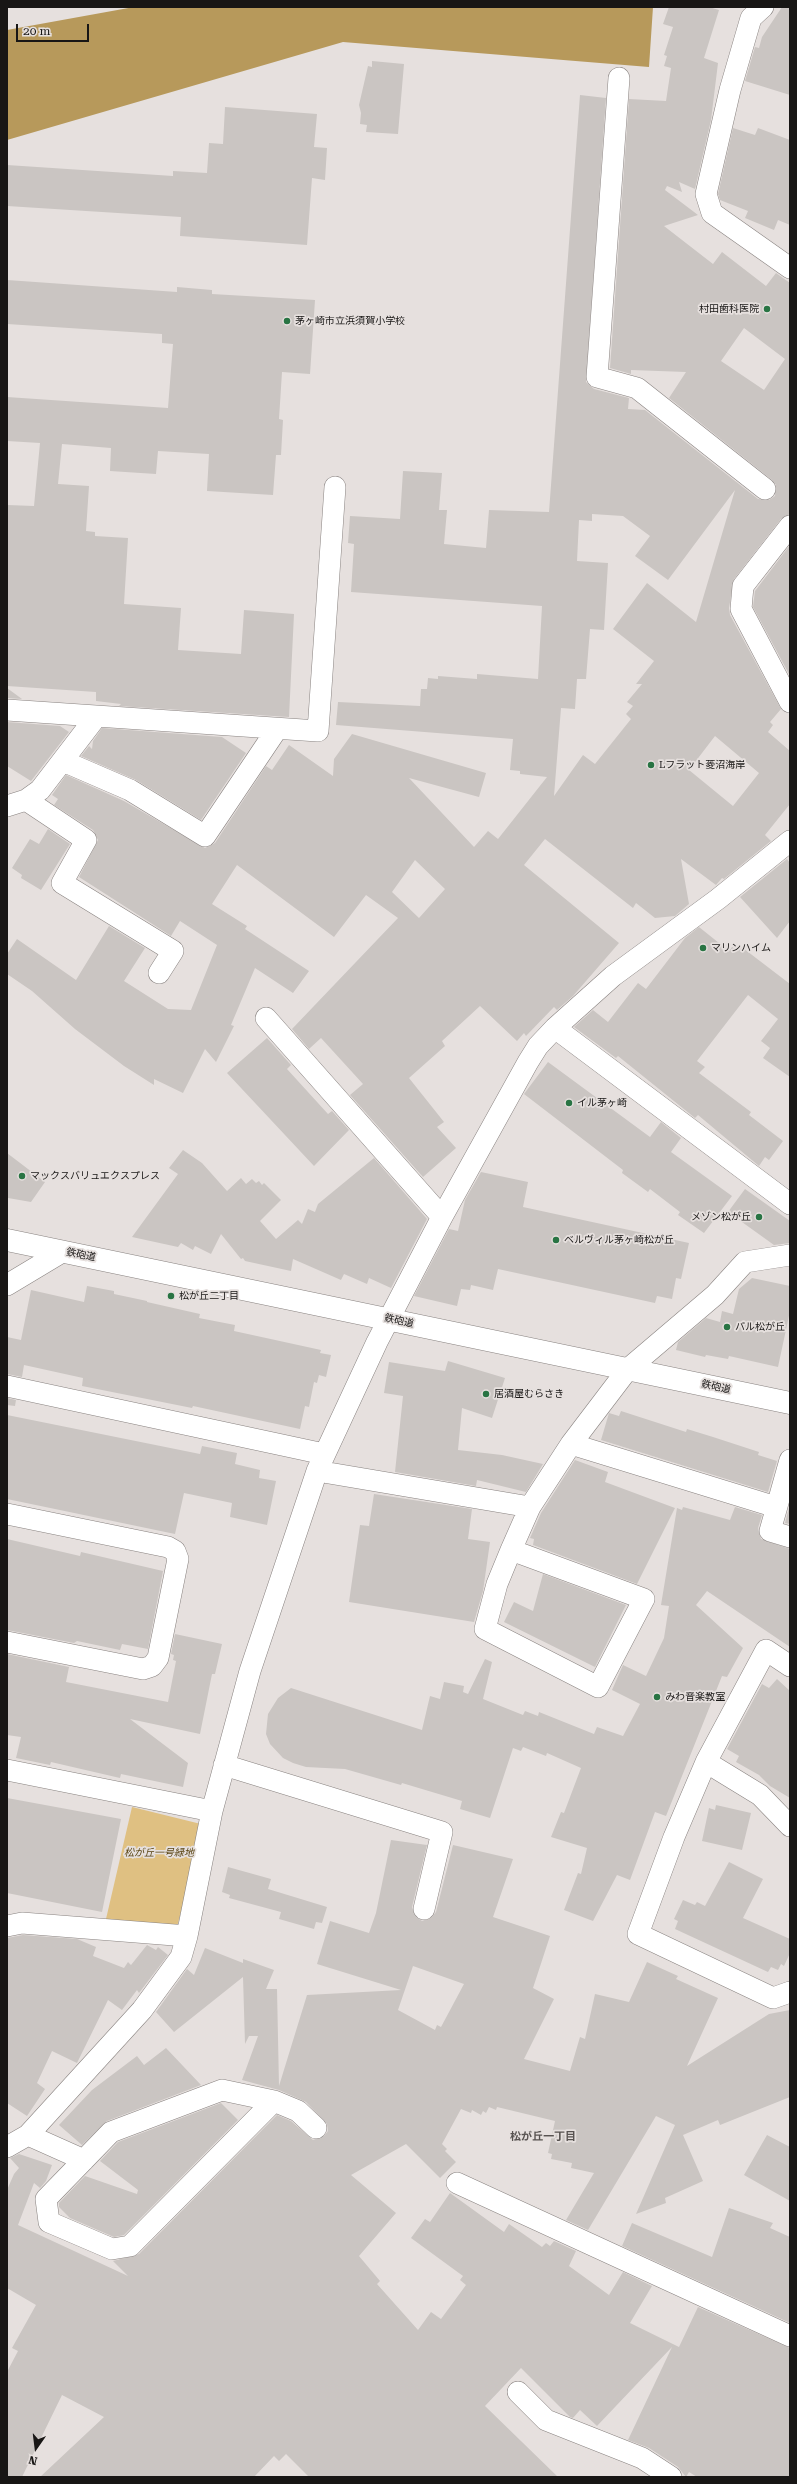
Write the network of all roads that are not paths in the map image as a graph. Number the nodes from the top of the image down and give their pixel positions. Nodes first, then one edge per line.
1 (763, 7) edge
2 (618, 78) dead end
3 (790, 268) edge
4 (335, 487) dead end
5 (765, 488) dead end
6 (790, 526) edge
7 (790, 702) edge
8 (7, 710) edge
9 (96, 717) junction
10 (277, 729) junction
11 (63, 761) junction
12 (17, 803) edge
13 (790, 841) edge
14 (159, 973) dead end
15 (266, 1018) dead end
16 (556, 1028) junction
17 (790, 1204) edge
18 (442, 1216) junction
19 (7, 1240) edge
20 (62, 1252) junction
21 (790, 1255) edge
22 (7, 1285) edge
23 (390, 1320) junction
24 (628, 1369) junction
25 (7, 1386) edge
26 (790, 1403) edge
27 (571, 1444) junction
28 (790, 1460) edge
29 (321, 1462) junction
30 (530, 1507) junction
31 (776, 1507) junction
32 (7, 1514) edge
33 (790, 1537) edge
34 (511, 1550) junction
35 (7, 1642) edge
36 (790, 1666) edge
37 (706, 1762) junction
38 (224, 1765) junction
39 (7, 1770) edge
40 (212, 1811) junction
41 (790, 1826) edge
42 (424, 1909) dead end
43 (7, 1926) edge
44 (187, 1936) junction
45 (790, 1992) edge
46 (274, 2101) junction
47 (316, 2128) dead end
48 (28, 2135) junction
49 (7, 2146) edge
50 (84, 2160) junction
51 (457, 2183) dead end
52 (790, 2336) edge
53 (518, 2392) dead end
54 (671, 2477) edge

1 - 3 street
2 - 5 street
4 - 10 street
6 - 7 street
8 - 9 street
9 - 10 street
9 - 11 street
10 - 11 street
11 - 12 street
12 - 14 street
13 - 16 street
15 - 18 street
16 - 17 street
16 - 18 street
18 - 23 street
19 - 20 street, 鉄砲道
20 - 22 street
20 - 23 street, 鉄砲道
21 - 24 street
23 - 24 street, 鉄砲道
23 - 29 street
24 - 26 street, 鉄砲道
24 - 27 street
25 - 29 street
27 - 30 street
27 - 31 street
28 - 31 street
29 - 30 street
29 - 38 street
30 - 34 street
31 - 33 street
32 - 35 street
34 - 34 street
36 - 37 street
37 - 41 street
37 - 45 street
38 - 40 street
38 - 42 street
39 - 40 street
40 - 44 street
43 - 44 street
44 - 48 street
46 - 47 street
46 - 50 street
46 - 50 street
48 - 49 street
48 - 50 street
51 - 52 street
53 - 54 street

